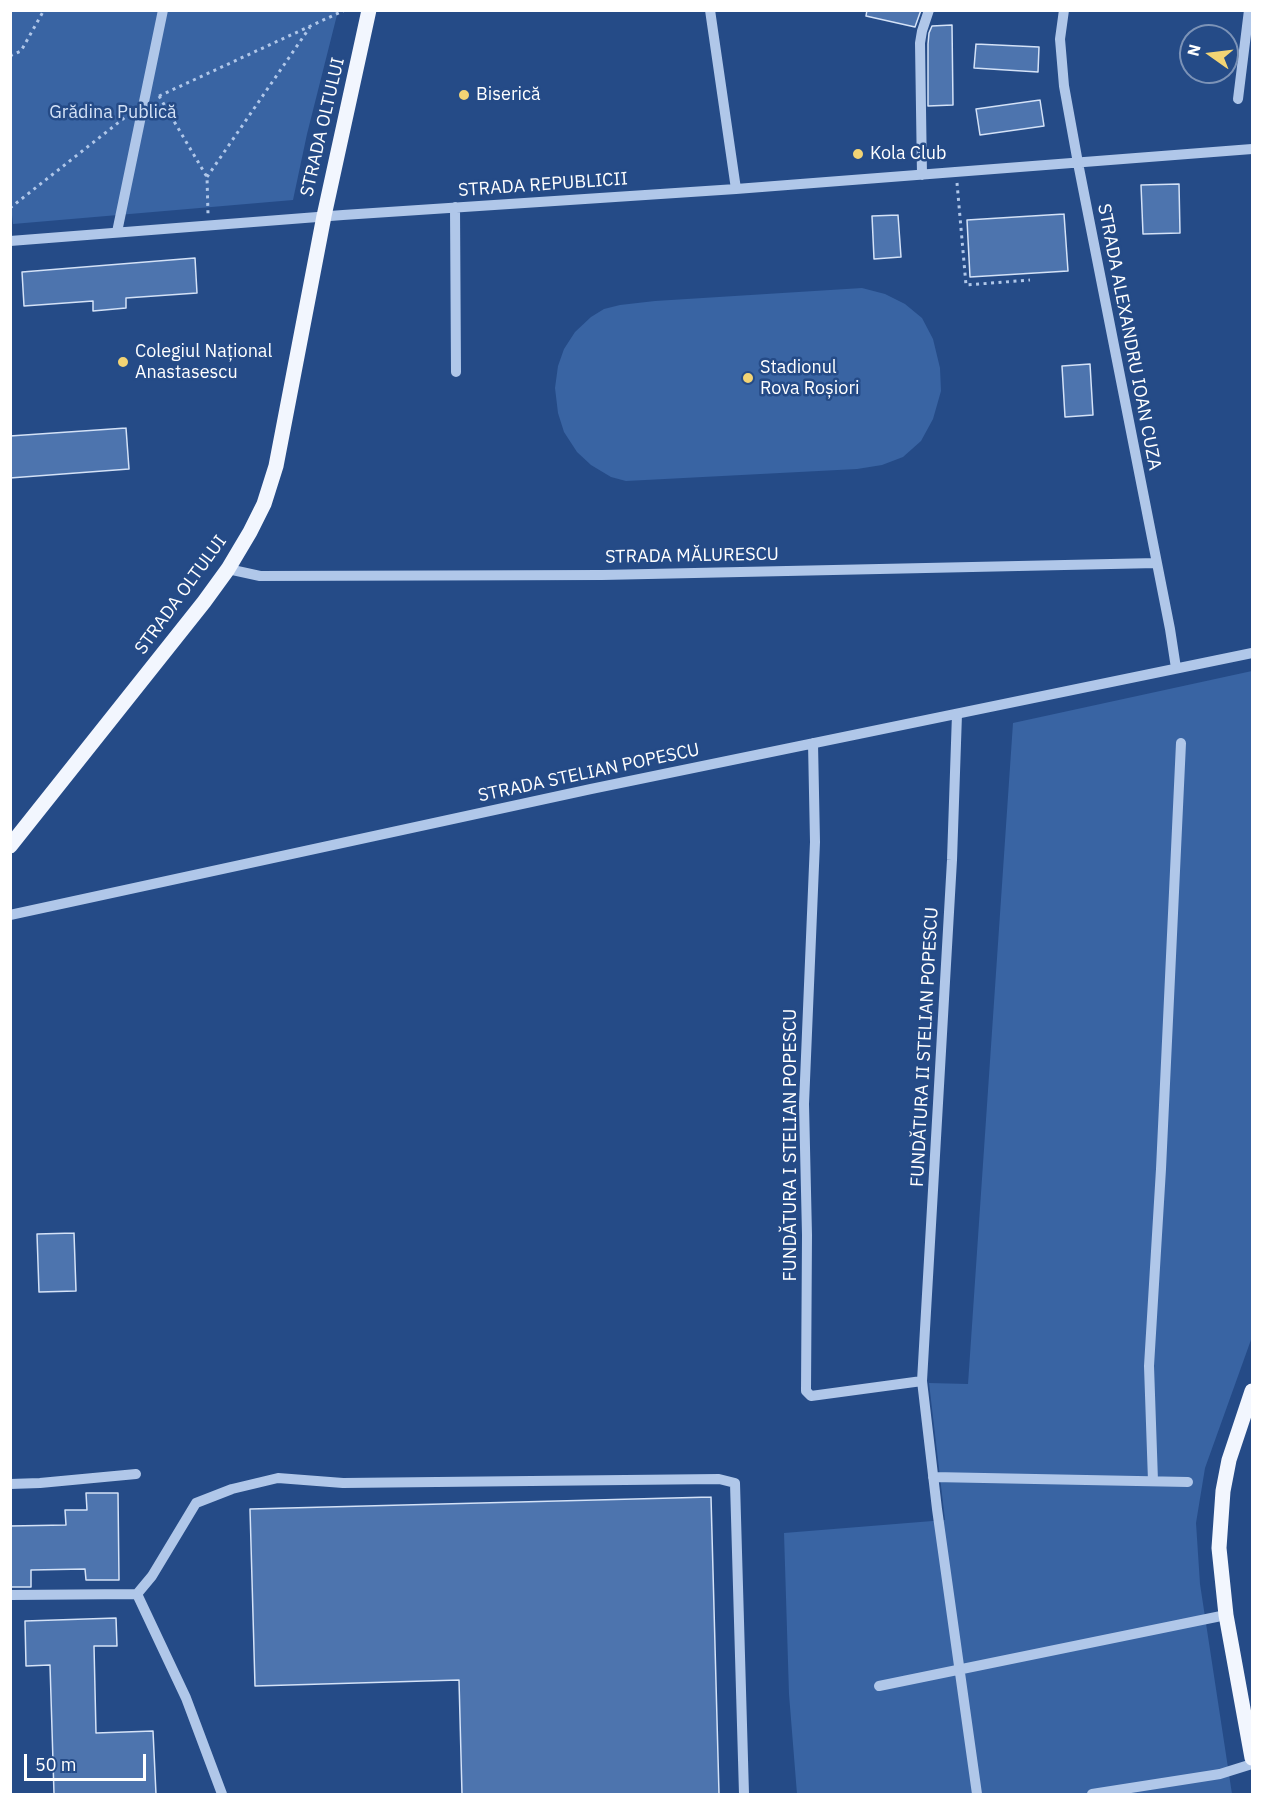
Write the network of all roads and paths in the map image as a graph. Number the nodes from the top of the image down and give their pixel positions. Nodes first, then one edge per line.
1 (44, 10) edge
2 (164, 10) edge
3 (345, 10) edge
4 (369, 10) edge
5 (710, 10) edge
6 (929, 10) edge
7 (1064, 10) edge
8 (1249, 10) edge
9 (312, 26) junction
10 (10, 56) edge
11 (158, 96) junction
12 (1238, 99) dead end
13 (144, 102) junction
14 (1252, 149) edge
15 (1078, 163) junction
16 (956, 172) junction
17 (922, 175) junction
18 (207, 177) junction
19 (736, 189) junction
20 (455, 207) junction
21 (10, 208) edge
22 (324, 216) junction
23 (209, 225) junction
24 (117, 232) junction
25 (10, 241) edge
26 (1030, 280) dead end
27 (456, 372) dead end
28 (1157, 563) junction
29 (228, 569) junction
30 (1252, 653) edge
31 (1176, 668) junction
32 (957, 714) junction
33 (1181, 742) dead end
34 (813, 743) junction
35 (10, 846) edge
36 (10, 915) edge
37 (922, 1381) junction
38 (1252, 1391) edge
39 (136, 1474) dead end
40 (933, 1477) junction
41 (1153, 1481) junction
42 (1188, 1482) dead end
43 (10, 1484) edge
44 (10, 1594) edge
45 (137, 1594) junction
46 (1226, 1615) junction
47 (960, 1670) junction
48 (879, 1686) dead end
49 (1252, 1758) edge
50 (1252, 1764) edge
51 (222, 1794) edge
52 (744, 1794) edge
53 (977, 1794) edge
54 (1092, 1794) edge

1 - 10 path
2 - 13 street
3 - 9 path
4 - 22 main road, STRADA OLTULUI
5 - 19 street
6 - 17 street
7 - 15 street, STRADA ALEXANDRU IOAN CUZA
8 - 12 street
9 - 11 path
9 - 18 path
11 - 13 path
11 - 18 path
13 - 21 path
13 - 24 street
14 - 15 street, STRADA REPUBLICII
15 - 16 street, STRADA REPUBLICII
15 - 28 street, STRADA ALEXANDRU IOAN CUZA
16 - 17 street, STRADA REPUBLICII
16 - 26 path
17 - 19 street, STRADA REPUBLICII
18 - 23 path
19 - 20 street, STRADA REPUBLICII
20 - 22 street, STRADA REPUBLICII
20 - 27 street
22 - 23 street, STRADA REPUBLICII
22 - 29 main road, STRADA OLTULUI
23 - 24 street, STRADA REPUBLICII
24 - 25 street, STRADA REPUBLICII
28 - 29 street, STRADA MĂLURESCU
28 - 31 street, STRADA ALEXANDRU IOAN CUZA
29 - 35 main road, STRADA OLTULUI
30 - 31 street, STRADA STELIAN POPESCU
31 - 32 street, STRADA STELIAN POPESCU
32 - 34 street, STRADA STELIAN POPESCU
32 - 37 street, FUNDĂTURA II STELIAN POPESCU
33 - 41 street
34 - 36 street, STRADA STELIAN POPESCU
34 - 37 street, FUNDĂTURA I STELIAN POPESCU
37 - 40 street, FUNDĂTURA II STELIAN POPESCU
38 - 46 main road
39 - 43 street
40 - 41 street
40 - 47 street, FUNDĂTURA II STELIAN POPESCU
41 - 42 street
44 - 45 street
45 - 51 street
45 - 52 street
46 - 47 street
46 - 49 main road
47 - 48 street
47 - 53 street, FUNDĂTURA II STELIAN POPESCU
50 - 54 street

